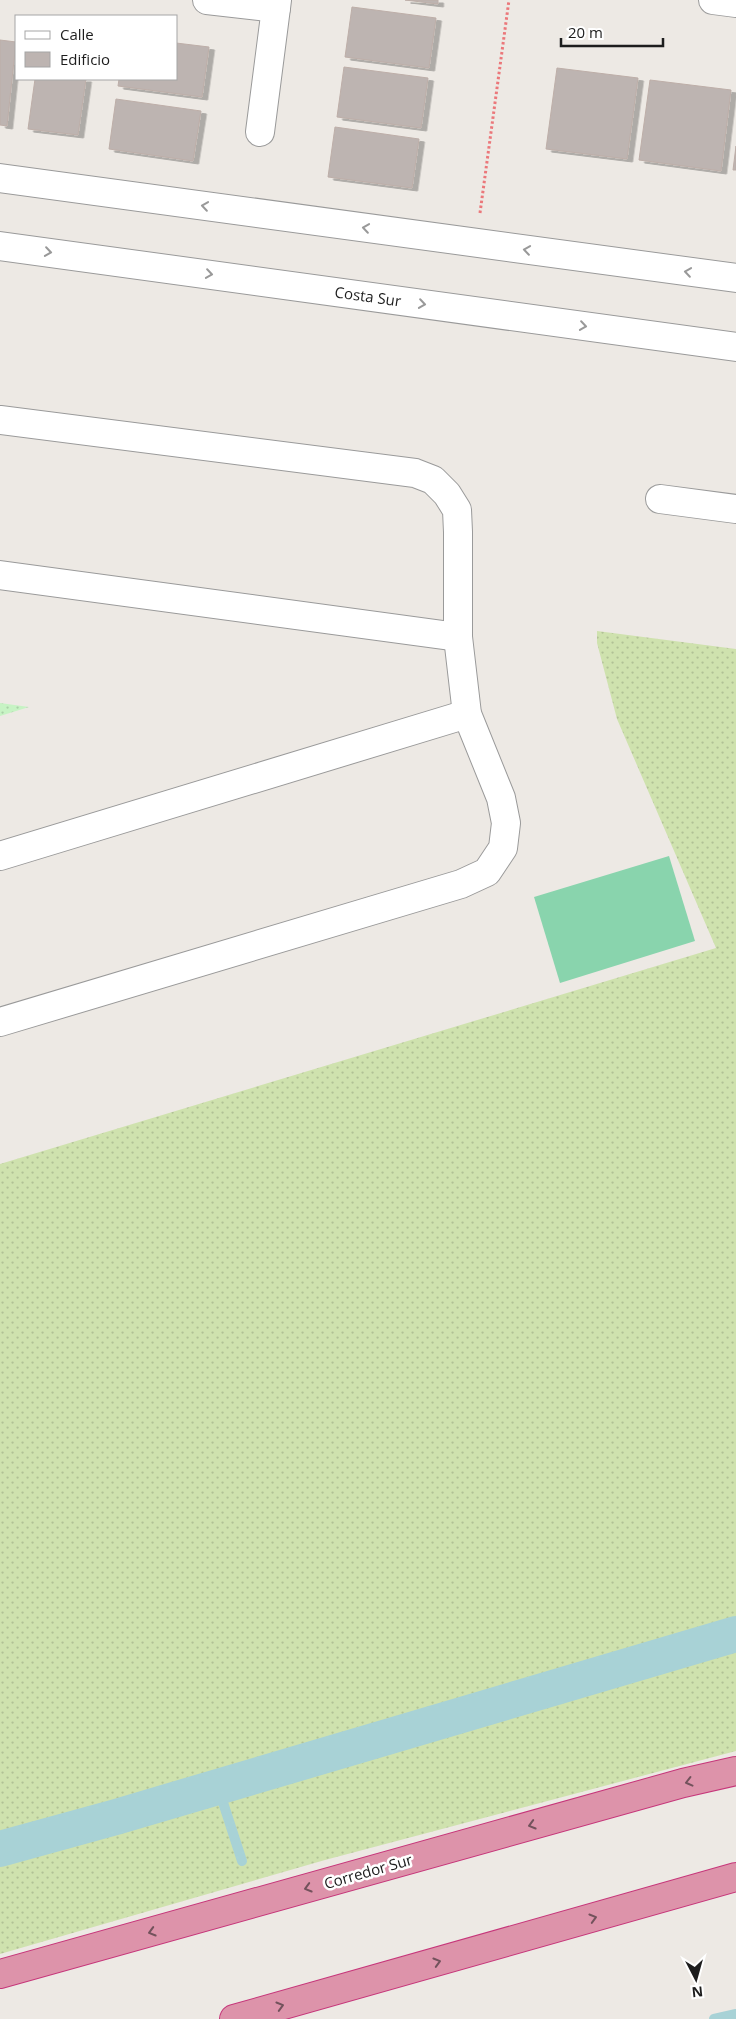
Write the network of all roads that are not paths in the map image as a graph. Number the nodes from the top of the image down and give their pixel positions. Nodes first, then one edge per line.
1 (208, 0) edge
2 (712, 0) edge
3 (736, 3) edge
4 (277, 4) edge
5 (260, 132) dead end
6 (0, 178) edge
7 (0, 246) edge
8 (736, 278) edge
9 (736, 347) edge
10 (0, 420) edge
11 (660, 499) dead end
12 (736, 509) edge
13 (0, 575) edge
14 (458, 637) junction
15 (467, 714) junction
16 (0, 856) edge
17 (0, 1022) edge
18 (736, 1770) edge
19 (736, 1877) edge
20 (0, 1974) edge
21 (234, 2019) edge

1 - 4 street
2 - 3 street
4 - 5 street
8 -> 6 street
7 -> 9 street, Costa Sur
10 - 14 street
11 - 12 street
13 - 14 street
14 - 15 street
15 - 16 street
15 - 17 street
18 -> 20 highway, Corredor Sur
21 -> 19 highway

